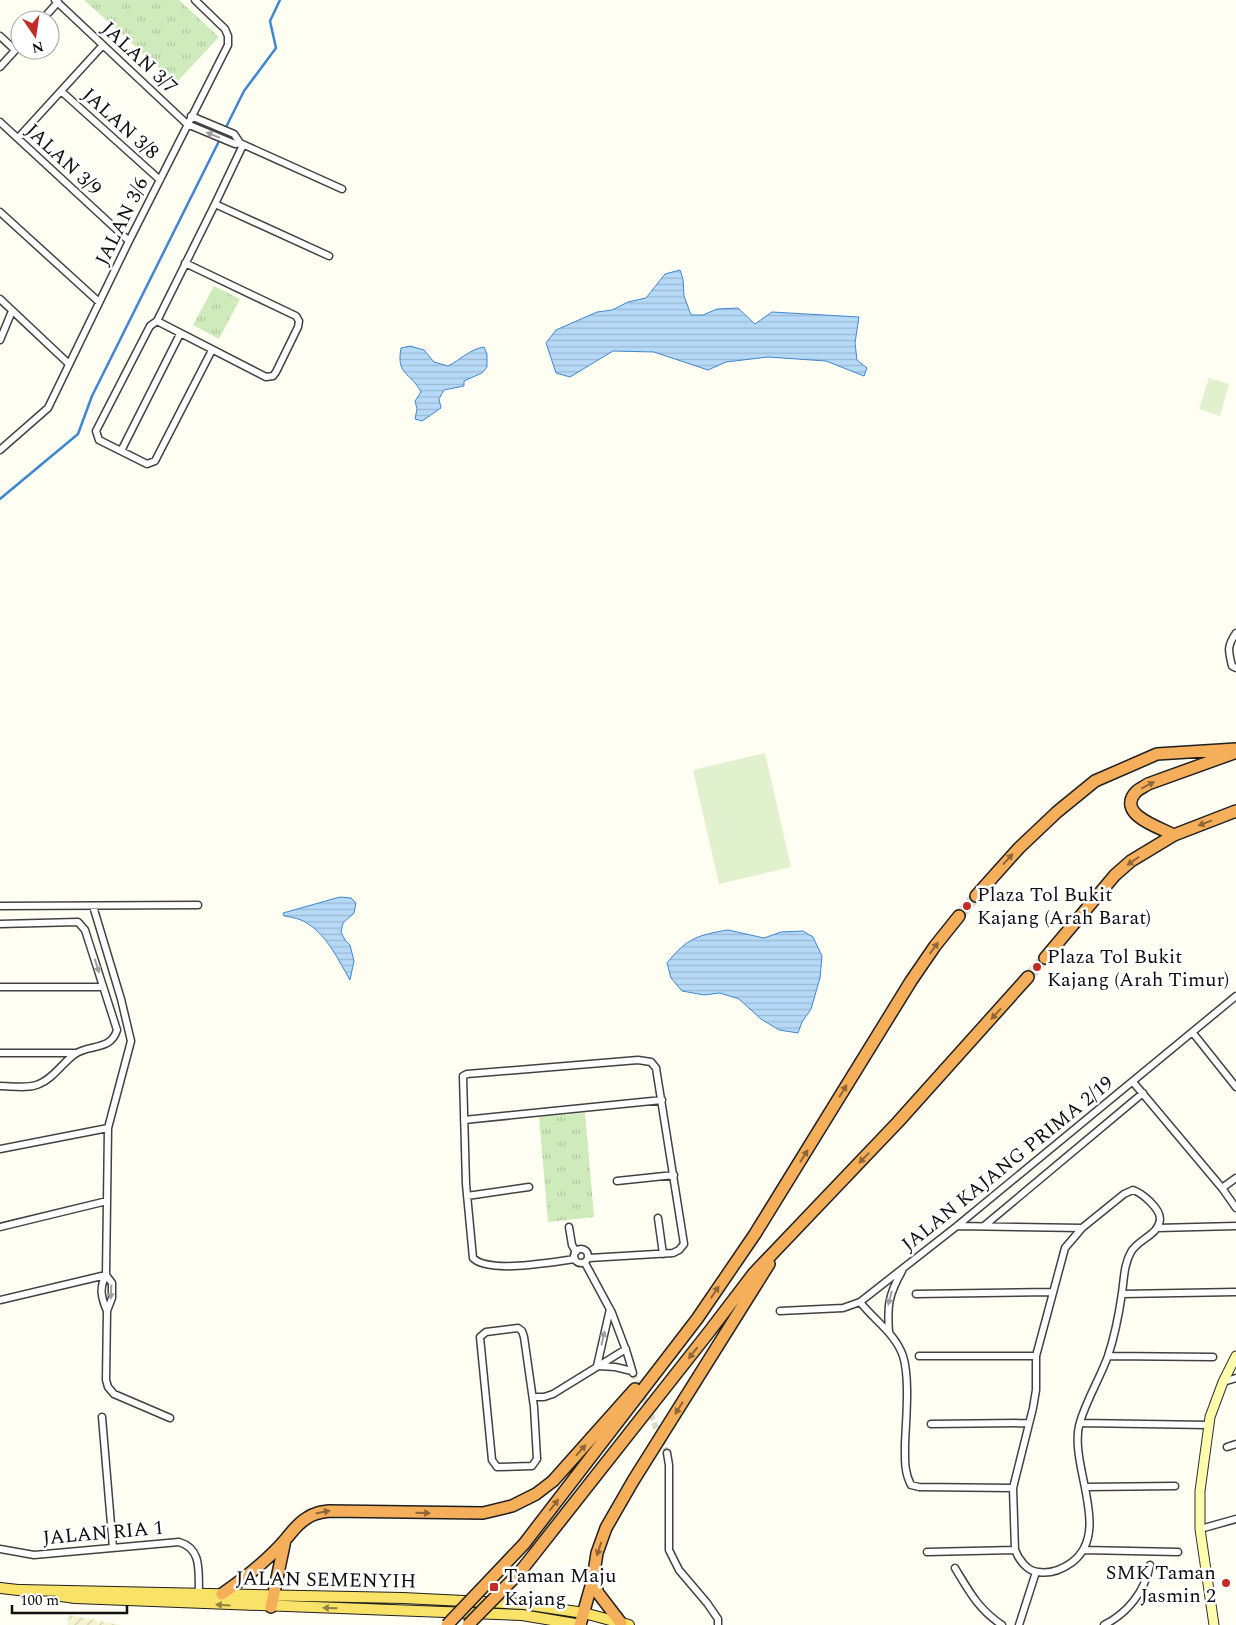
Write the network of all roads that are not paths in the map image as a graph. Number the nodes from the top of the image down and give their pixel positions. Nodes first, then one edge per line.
1 (195, 0) edge
2 (57, 1) edge
3 (103, 45) junction
4 (10, 56) edge
5 (0, 67) edge
6 (62, 91) junction
7 (193, 116) junction
8 (182, 118) junction
9 (0, 122) edge
10 (188, 124) junction
11 (18, 138) junction
12 (242, 144) junction
13 (160, 180) junction
14 (342, 189) dead end
15 (215, 204) junction
16 (0, 212) edge
17 (129, 241) junction
18 (329, 256) dead end
19 (185, 263) junction
20 (0, 299) edge
21 (99, 302) junction
22 (12, 310) junction
23 (157, 321) junction
24 (180, 334) junction
25 (0, 340) edge
26 (212, 350) junction
27 (69, 364) junction
28 (0, 450) edge
29 (122, 451) junction
30 (1236, 633) edge
31 (1234, 667) edge
32 (1236, 751) edge
33 (1236, 811) edge
34 (1174, 835) junction
35 (976, 896) tunnel mouth
36 (198, 905) dead end
37 (0, 906) edge
38 (93, 906) junction
39 (958, 916) tunnel mouth
40 (0, 924) edge
41 (1045, 958) tunnel mouth
42 (1028, 977) tunnel mouth
43 (0, 987) edge
44 (104, 987) junction
45 (1236, 996) edge
46 (1193, 1033) junction
47 (0, 1053) edge
48 (76, 1053) junction
49 (1133, 1082) junction
50 (0, 1086) edge
51 (1236, 1087) edge
52 (1143, 1093) junction
53 (662, 1100) junction
54 (464, 1120) junction
55 (108, 1128) junction
56 (0, 1149) edge
57 (674, 1175) junction
58 (1236, 1178) edge
59 (617, 1181) dead end
60 (529, 1187) dead end
61 (1222, 1188) junction
62 (467, 1196) junction
63 (107, 1201) junction
64 (1236, 1208) edge
65 (658, 1218) dead end
66 (569, 1226) dead end
67 (957, 1226) junction
68 (984, 1226) junction
69 (1236, 1226) edge
70 (0, 1227) edge
71 (1082, 1228) junction
72 (1157, 1228) junction
73 (779, 1248) junction
74 (576, 1252) junction
75 (663, 1254) junction
76 (575, 1259) junction
77 (587, 1261) junction
78 (903, 1267) junction
79 (106, 1274) junction
80 (1053, 1292) junction
81 (1236, 1292) edge
82 (916, 1294) dead end
83 (1122, 1294) junction
84 (0, 1300) edge
85 (860, 1302) junction
86 (610, 1309) junction
87 (107, 1310) junction
88 (780, 1311) dead end
89 (697, 1319) junction
90 (889, 1332) junction
91 (626, 1349) junction
92 (919, 1356) dead end
93 (1036, 1356) junction
94 (1108, 1356) junction
95 (1236, 1356) edge
96 (1213, 1357) dead end
97 (598, 1366) junction
98 (1236, 1378) edge
99 (1223, 1382) junction
100 (533, 1397) junction
101 (102, 1417) dead end
102 (170, 1418) dead end
103 (1029, 1423) junction
104 (1080, 1423) junction
105 (931, 1424) dead end
106 (1208, 1425) junction
107 (1236, 1444) edge
108 (1227, 1447) dead end
109 (667, 1453) tunnel mouth
110 (1175, 1486) dead end
111 (1086, 1487) junction
112 (1013, 1488) junction
113 (1236, 1519) edge
114 (1200, 1530) junction
115 (285, 1540) junction
116 (113, 1548) junction
117 (0, 1549) edge
118 (1015, 1550) junction
119 (1083, 1550) junction
120 (927, 1552) dead end
121 (1178, 1552) dead end
122 (1150, 1565) dead end
123 (955, 1568) dead end
124 (1036, 1572) junction
125 (593, 1579) junction
126 (0, 1588) edge
127 (21, 1590) junction
128 (200, 1593) junction
129 (222, 1594) junction
130 (414, 1598) junction
131 (272, 1601) junction
132 (413, 1611) junction
133 (582, 1621) edge
134 (625, 1624) edge
135 (446, 1625) edge
136 (468, 1625) edge
137 (718, 1625) edge
138 (1002, 1625) edge
139 (1019, 1625) edge
140 (1104, 1625) edge
141 (1214, 1625) edge

1 - 7 street, JALAN 3/6
2 - 3 street, JALAN 3/7
3 - 6 street
3 - 8 street, JALAN 3/7
4 - 5 street
6 - 11 street
6 - 13 street, JALAN 3/8
7 - 8 street
7 - 10 street, JALAN 3/6
7 - 12 street
8 - 10 street, JALAN 3/7
9 - 11 street, JALAN 3/9
12 -> 10 street, JALAN 3/7
10 - 13 street, JALAN 3/6
11 - 17 street, JALAN 3/9
12 - 14 street
12 - 15 street
13 - 17 street, JALAN 3/6
15 - 18 street
15 - 19 street
16 - 21 street
17 - 21 street, JALAN 3/6
19 - 23 street
19 - 26 street
20 - 22 street
21 - 27 street, JALAN 3/6
22 - 25 street
22 - 27 street
23 - 24 street
23 - 29 street
24 - 26 street
24 - 29 street
26 - 29 street
27 - 28 street, JALAN 3/6
30 - 31 street
34 -> 32 highway
35 -> 32 highway
33 -> 34 highway
34 -> 41 highway
36 - 38 street
37 - 38 street
38 - 55 street
89 -> 39 highway
40 -> 44 street
42 -> 73 highway
43 - 44 street
44 - 48 street
45 - 46 street, JALAN KAJANG PRIMA 2/19
46 - 49 street, JALAN KAJANG PRIMA 2/19
46 - 51 street
47 - 48 street
48 - 50 street
49 - 52 street
49 - 67 street, JALAN KAJANG PRIMA 2/19
52 - 61 street
52 - 68 street
53 - 54 street
53 - 54 street
53 - 57 street
54 - 62 street
55 - 56 street
55 - 63 street
57 - 59 street
57 - 75 street
58 - 61 street
60 - 62 street
61 - 64 street
62 - 76 street
63 - 70 street
63 - 79 street
65 - 75 street
66 - 74 street
67 - 68 street
67 - 78 street, JALAN KAJANG PRIMA 2/19
68 - 71 street
69 - 72 street
71 - 72 street
71 - 80 street
72 - 83 street
73 -> 125 highway
73 -> 136 highway, bridge
74 - 76 street
74 - 77 street
75 - 77 street
76 - 77 street
77 - 86 street
78 - 85 street, JALAN KAJANG PRIMA 2/19
78 -> 90 street
79 - 84 street
79 - 87 street
79 -> 87 street
80 - 82 street
80 - 93 street
81 - 83 street
83 - 94 street
85 - 88 street, JALAN KAJANG PRIMA 2/19
85 - 90 street
86 - 91 street
97 -> 86 street
87 - 102 street
115 -> 89 highway
135 -> 89 highway, bridge
90 - 112 street
91 - 97 street
91 - 97 street
92 - 93 street
93 - 103 street
94 - 96 street
94 - 104 street
95 - 99 street
97 - 100 street
98 - 99 street
99 - 106 street
100 - 100 street
101 - 116 street
103 - 105 street
103 - 112 street
104 - 106 street
104 - 111 street
106 - 114 street
107 - 108 street
109 - 137 street
110 - 111 street
111 - 119 street
112 - 118 street
113 - 114 street
114 - 141 street
115 - 129 highway
115 - 131 highway
116 - 117 street, JALAN RIA 1
116 - 128 street, JALAN RIA 1
118 - 120 street
118 - 124 street
119 - 121 street
119 - 124 street
122 - 140 street
123 - 138 street
124 - 139 street
125 - 133 highway
125 - 134 highway
126 - 127 main road, JALAN SEMENYIH
127 - 128 main road, JALAN SEMENYIH
131 -> 127 main road, JALAN SEMENYIH
128 - 129 main road, JALAN SEMENYIH
129 - 131 main road, JALAN SEMENYIH
130 - 131 main road, JALAN SEMENYIH
130 - 132 main road
130 - 133 main road, JALAN SEMENYIH
132 -> 131 main road, JALAN SEMENYIH
132 - 133 main road, JALAN SEMENYIH
133 - 134 main road, JALAN SEMENYIH

